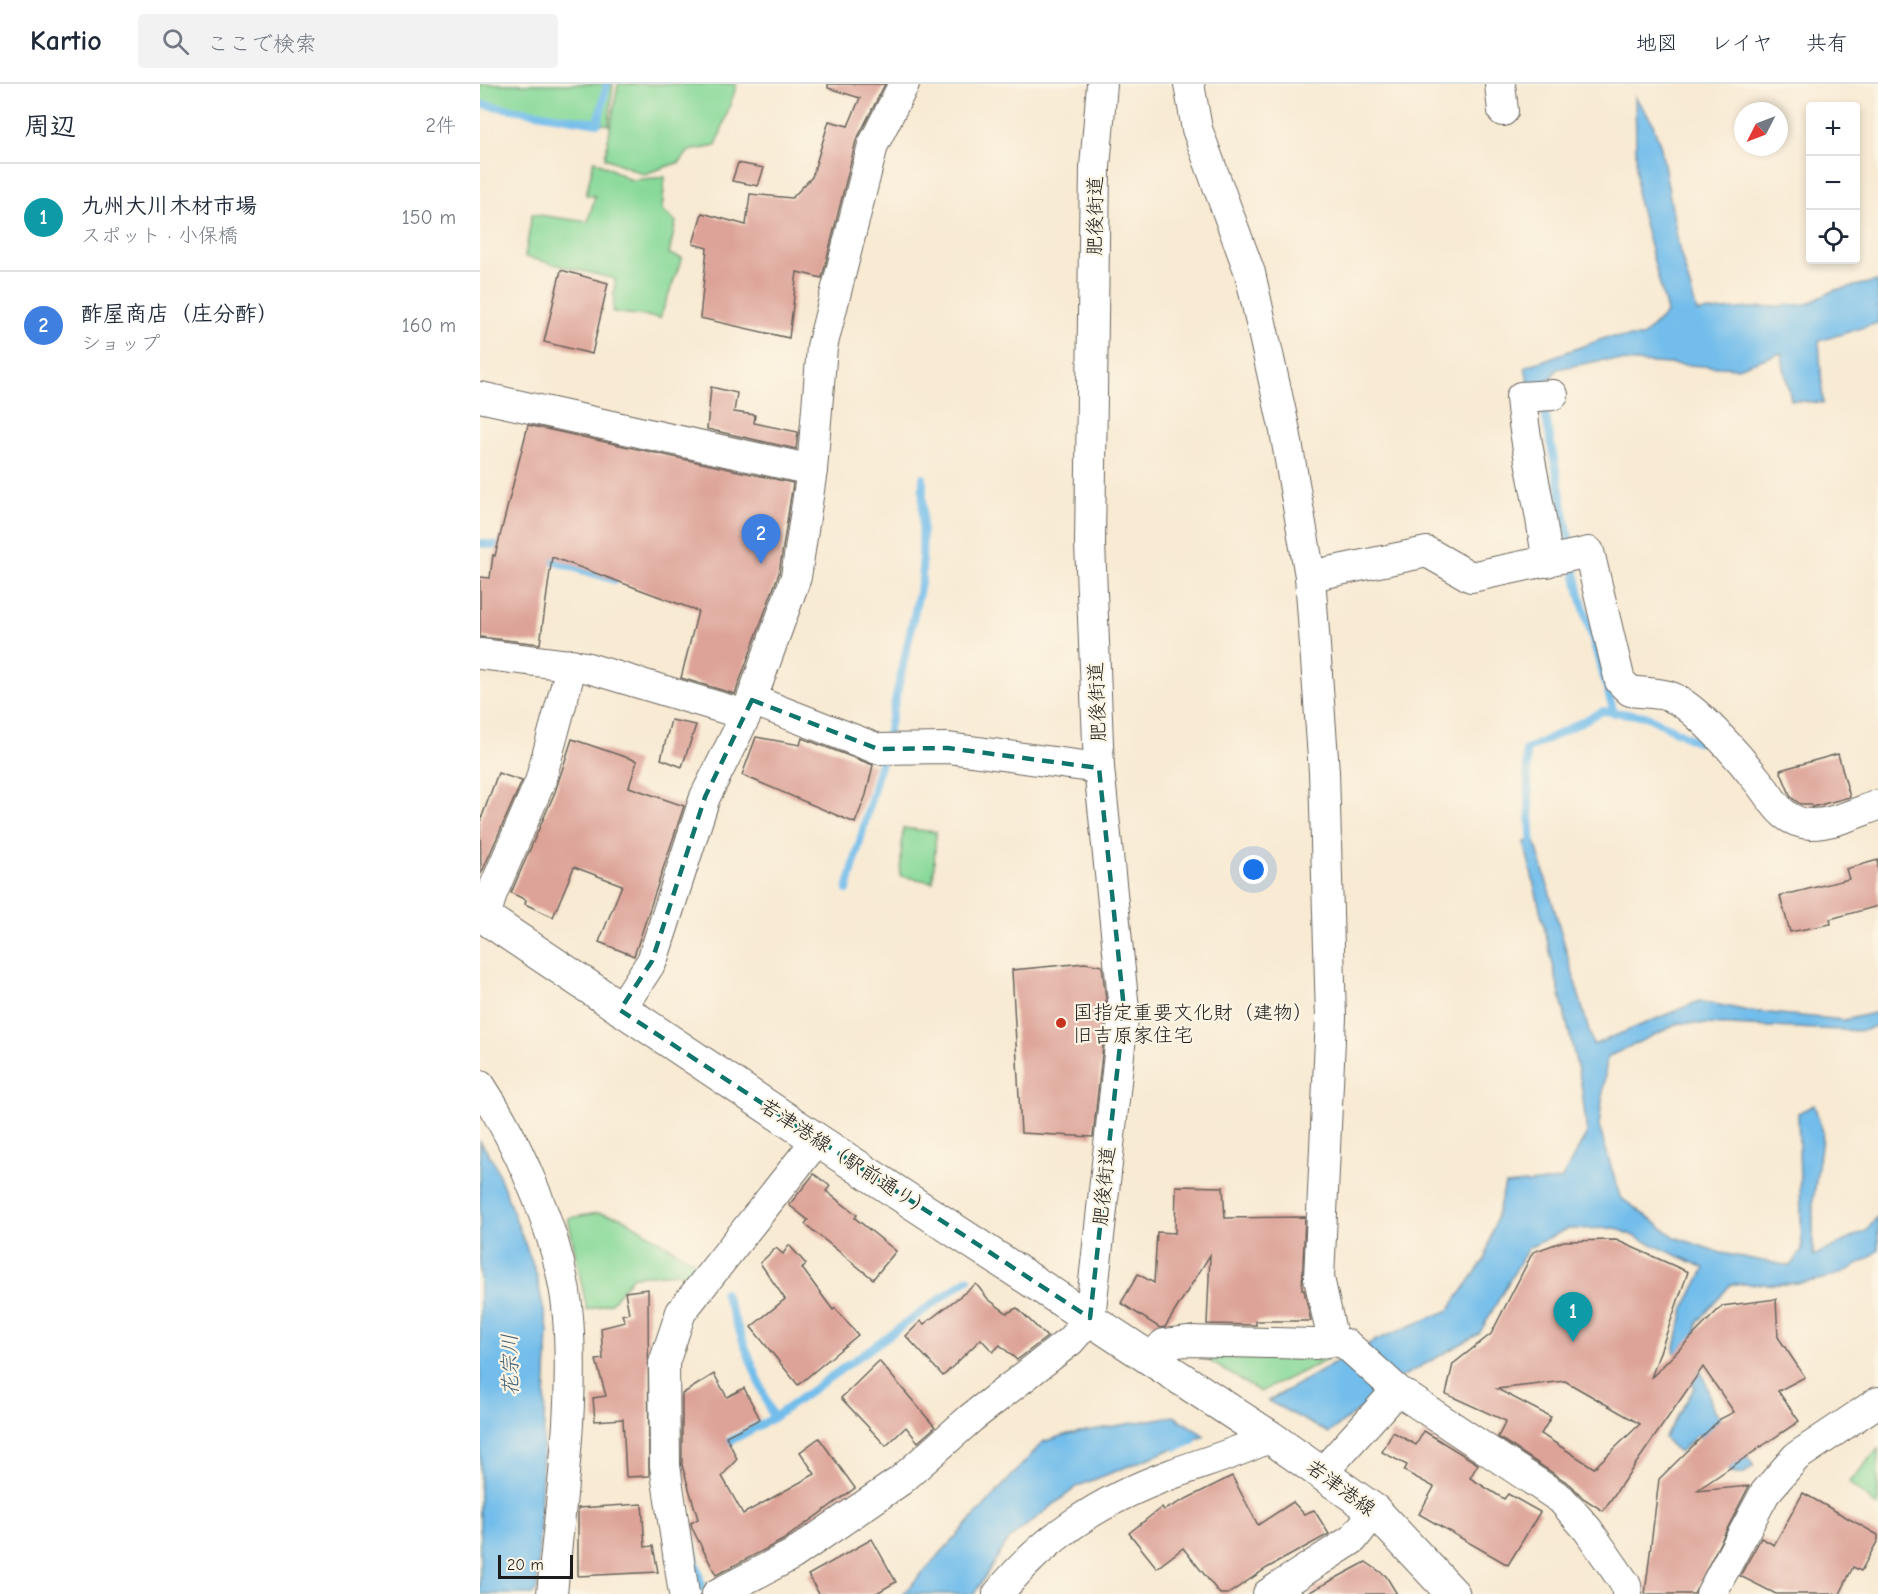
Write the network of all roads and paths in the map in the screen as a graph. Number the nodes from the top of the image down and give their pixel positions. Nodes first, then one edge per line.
1 (904, 84) edge
2 (1102, 84) edge
3 (1189, 84) edge
4 (1545, 395) dead end
5 (480, 397) edge
6 (812, 470) junction
7 (1562, 558) junction
8 (1310, 576) junction
9 (480, 654) edge
10 (572, 664) junction
11 (749, 707) junction
12 (1099, 768) junction
13 (1878, 805) edge
14 (483, 916) edge
15 (620, 1010) junction
16 (480, 1085) edge
17 (817, 1140) junction
18 (1090, 1318) junction
19 (1340, 1342) junction
20 (1152, 1358) junction
21 (1397, 1390) junction
22 (1214, 1399) joint
23 (1878, 1402) edge
24 (1261, 1431) junction
25 (1322, 1473) junction
26 (1375, 1511) junction
27 (552, 1594) edge
28 (684, 1594) edge
29 (717, 1594) edge
30 (998, 1594) edge
31 (1268, 1594) edge
32 (1453, 1594) edge
33 (1627, 1594) edge
34 (1711, 1594) edge

1 - 6 street
2 - 12 street, 肥後街道
3 - 8 street
4 - 7 street
5 - 6 street
6 - 11 street
7 - 8 street
7 - 13 street
8 - 19 street
9 - 10 street
10 - 11 street
10 - 14 street
11 - 12 street
11 - 15 street
12 - 18 street, 肥後街道
14 - 15 main road, 若津港線（駅前通り）
15 - 17 main road, 若津港線（駅前通り）
16 - 27 street
17 - 18 main road, 若津港線（駅前通り）
17 - 28 street
18 - 20 main road, 若津港線（駅前通り）
18 - 29 street
19 - 20 street
19 - 21 street
20 - 22 main road, 若津港線（駅前通り）
21 - 25 street
21 - 33 street
22 - 24 main road, 若津港線
23 - 34 street
24 - 25 main road, 若津港線
24 - 30 street
25 - 26 main road, 若津港線
26 - 31 street
26 - 32 main road, 若津港線

